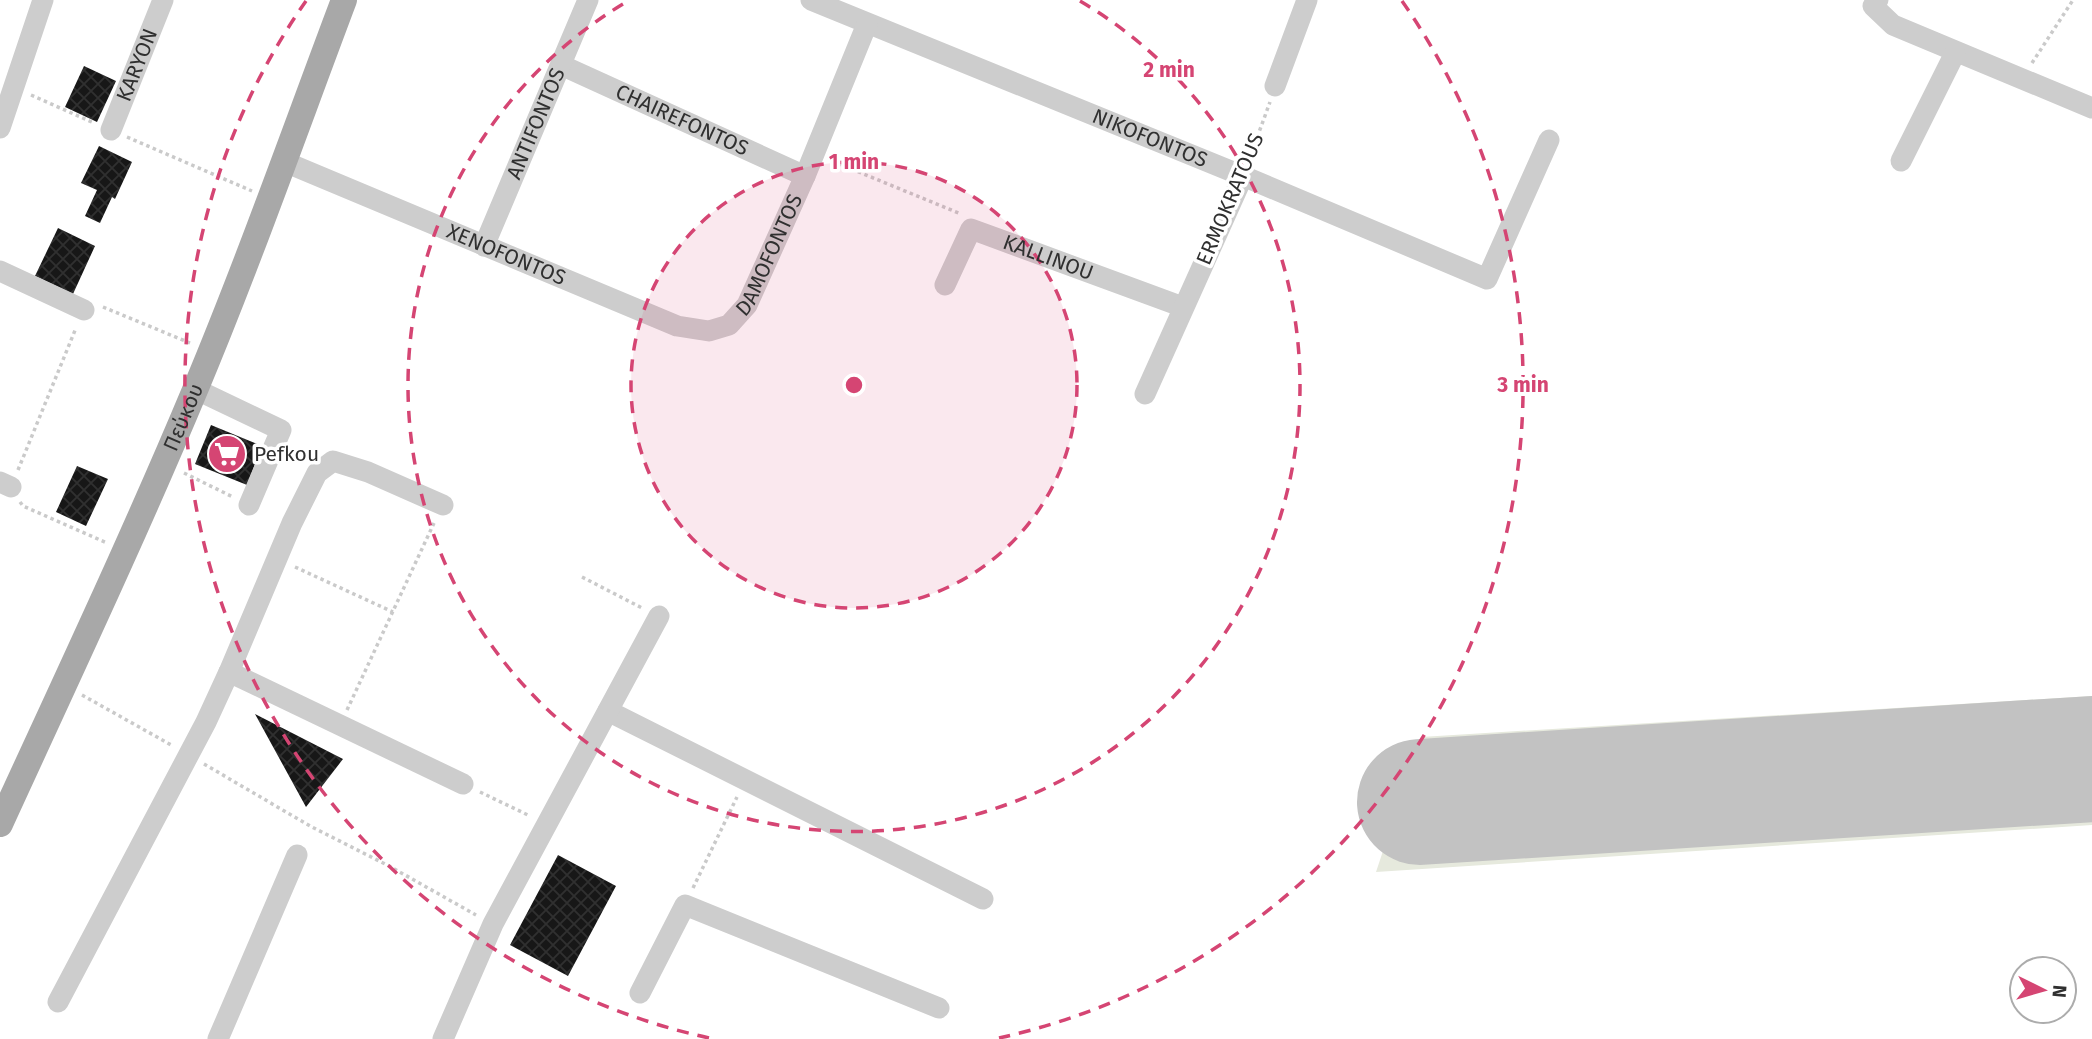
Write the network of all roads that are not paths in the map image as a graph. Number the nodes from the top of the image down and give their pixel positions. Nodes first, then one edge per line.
1 (43, 0) edge
2 (163, 0) edge
3 (344, 0) edge
4 (588, 0) edge
5 (811, 0) edge
6 (1307, 0) edge
7 (1878, 0) edge
8 (867, 24) junction
9 (1955, 53) junction
10 (561, 65) junction
11 (1275, 86) road end
12 (2092, 108) edge
13 (0, 128) edge
14 (111, 130) road end
15 (1549, 140) dead end
16 (1901, 161) dead end
17 (285, 162) junction
18 (805, 176) junction
19 (1243, 176) junction
20 (484, 246) junction
21 (0, 271) edge
22 (945, 285) dead end
23 (1183, 307) junction
24 (84, 310) road end
25 (729, 325) joint
26 (195, 389) junction
27 (1145, 394) dead end
28 (249, 505) road end
29 (443, 505) road end
30 (659, 616) road end
31 (229, 672) junction
32 (608, 711) junction
33 (463, 784) road end
34 (0, 824) edge
35 (297, 855) dead end
36 (983, 899) dead end
37 (640, 993) dead end
38 (58, 1002) dead end
39 (939, 1008) dead end
40 (218, 1039) edge
41 (443, 1039) edge

1 - 13 street
2 - 14 street, KARYON
3 - 17 main road, Πεύκου
4 - 10 street, ANTIFONTOS
5 - 8 street, NIKOFONTOS
6 - 11 street
7 - 9 street
8 - 18 street, DAMOFONTOS
8 - 19 street, NIKOFONTOS
9 - 12 street
9 - 16 street
10 - 18 street, CHAIREFONTOS
10 - 20 street, ANTIFONTOS
15 - 19 street, NIKOFONTOS
17 - 20 street, XENOFONTOS
17 - 26 main road, Πεύκου
18 - 25 street, DAMOFONTOS
19 - 23 street, ERMOKRATOUS
20 - 25 street, XENOFONTOS
21 - 24 street
22 - 23 street, KALLINOU
23 - 27 street, ERMOKRATOUS
26 - 28 street
26 - 34 main road, Πεύκου
29 - 31 street
30 - 32 street
31 - 33 street
31 - 38 street
32 - 36 street
32 - 41 street
35 - 40 street
37 - 39 street

